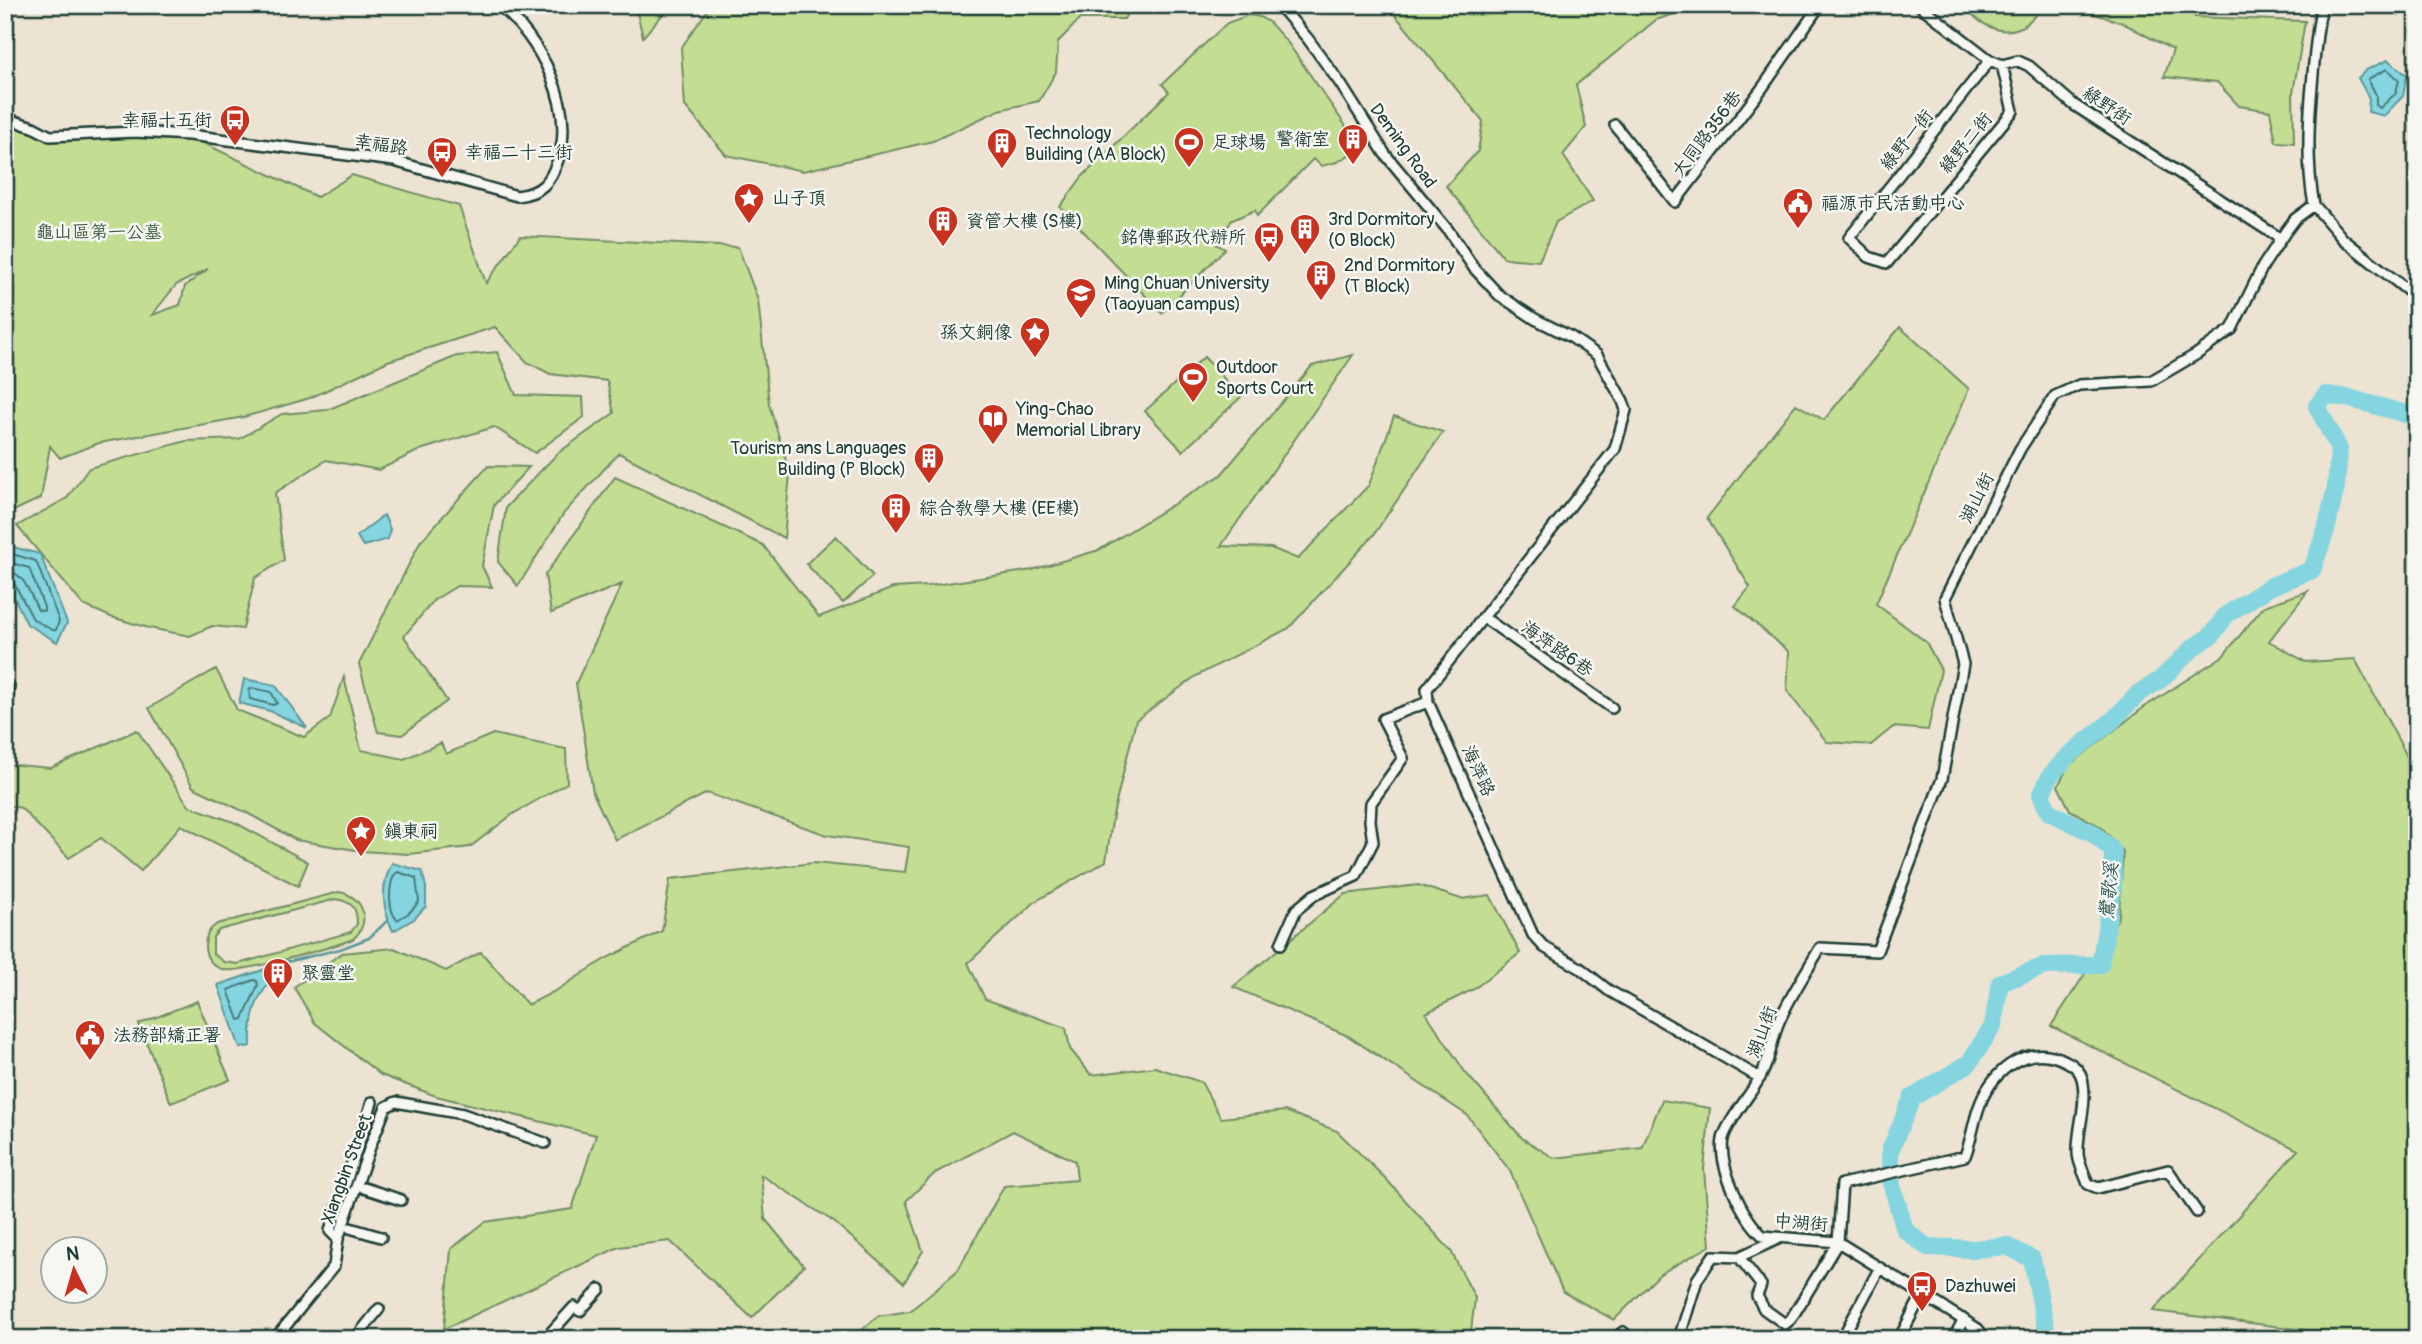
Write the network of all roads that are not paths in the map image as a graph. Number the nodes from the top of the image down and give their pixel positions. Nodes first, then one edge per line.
1 (499, 5) edge
2 (1279, 5) edge
3 (1820, 5) edge
4 (1919, 5) edge
5 (2322, 5) edge
6 (1990, 60) junction
7 (2002, 65) junction
8 (5, 118) edge
9 (1615, 125) dead end
10 (2314, 205) junction
11 (2281, 239) junction
12 (1887, 263) joint
13 (2417, 298) edge
14 (1483, 617) junction
15 (5, 686) edge
16 (1429, 702) junction
17 (5, 708) edge
18 (1612, 708) dead end
19 (1281, 944) dead end
20 (1760, 1078) junction
21 (372, 1102) dead end
22 (545, 1143) dead end
23 (364, 1188) dead end
24 (401, 1200) dead end
25 (2197, 1212) dead end
26 (350, 1228) dead end
27 (381, 1237) dead end
28 (1780, 1238) junction
29 (338, 1240) junction
30 (1838, 1242) junction
31 (1739, 1257) junction
32 (1879, 1269) junction
33 (600, 1289) dead end
34 (1922, 1295) junction
35 (379, 1309) dead end
36 (1964, 1319) junction
37 (1846, 1331) dead end
38 (275, 1339) edge
39 (355, 1339) edge
40 (545, 1339) edge
41 (1618, 1339) edge
42 (1631, 1339) edge
43 (1679, 1339) edge
44 (1899, 1339) edge
45 (1953, 1339) edge
46 (1986, 1339) edge

1 - 8 street, 幸福路
2 - 14 street, Deming Road
3 - 9 street, 大同路356巷
4 - 6 street, 綠野街
5 - 10 street
6 - 7 street, 綠野街
6 - 12 street, 綠野一街
7 - 11 street, 綠野街
7 - 12 street, 綠野二街
10 - 11 street, 湖山街
10 - 13 street
11 - 20 street, 湖山街
14 - 16 street
14 - 18 street, 海萍路6巷
15 - 17 street
16 - 19 street
16 - 20 street, 海萍路
20 - 28 street, 中湖街
21 - 29 street, Xiangbin Street
22 - 29 street, Xiangbin Street
23 - 24 street
25 - 30 street
26 - 27 street
28 - 30 street, 中湖街
28 - 31 street
29 - 38 street, Xiangbin Street
30 - 31 street
30 - 32 street, 中湖街
31 - 43 street
32 - 34 street, 中湖街
32 - 37 street
33 - 40 street
34 - 36 street, 中湖街
34 - 44 street
35 - 39 street
36 - 45 street
36 - 46 street, 中湖街
41 - 42 street

